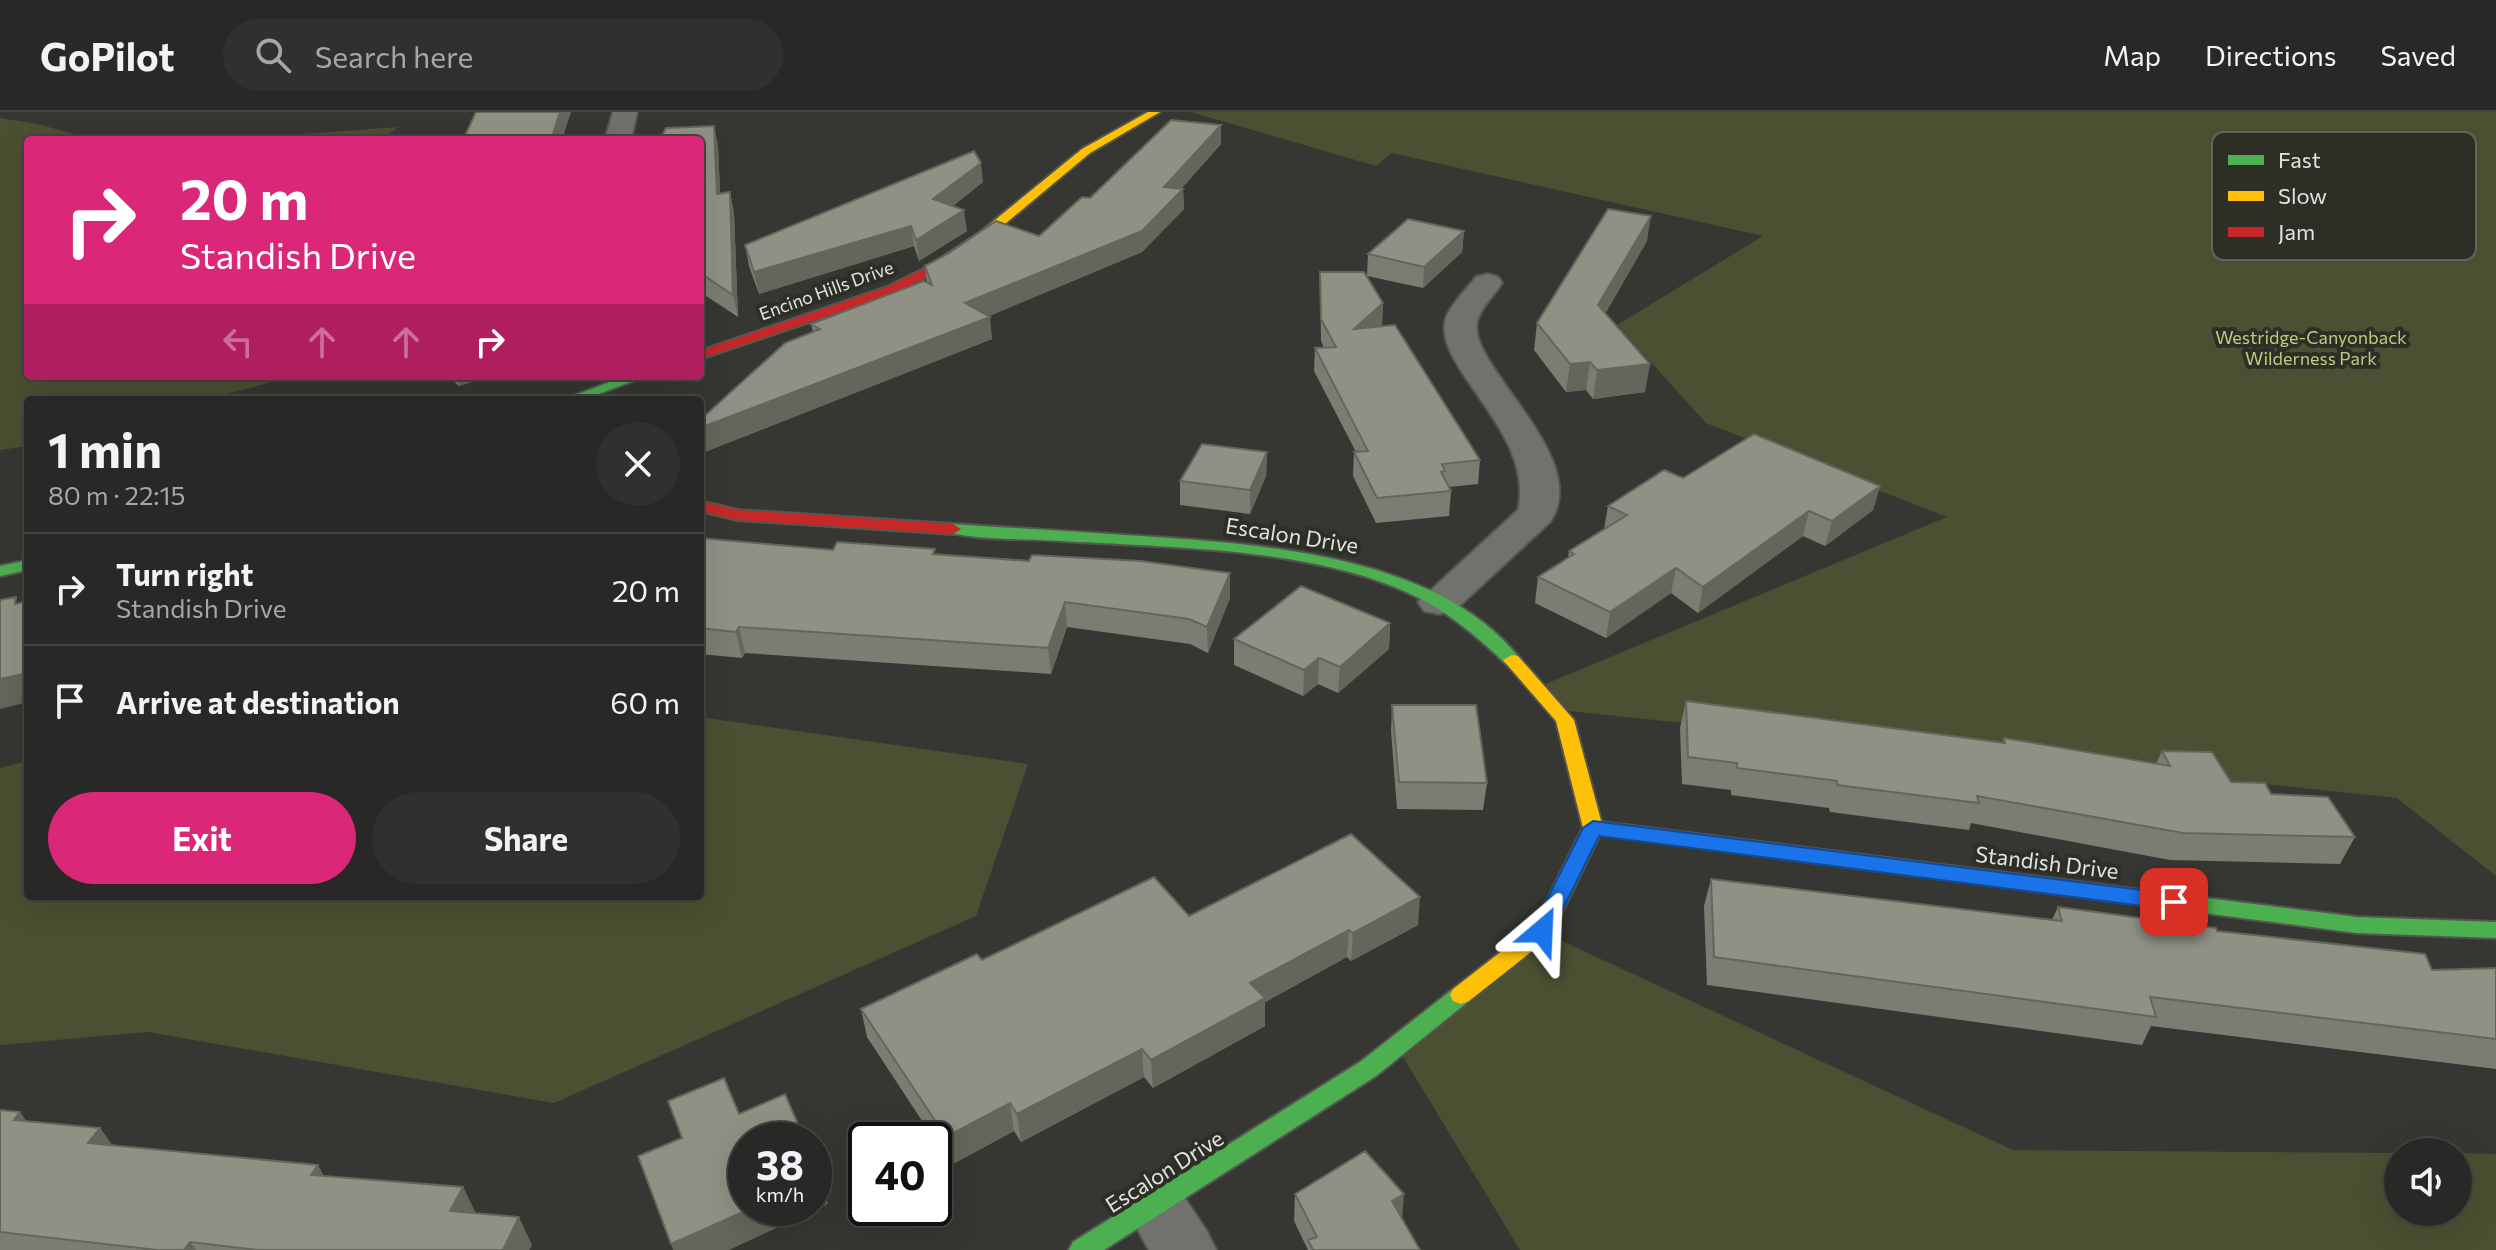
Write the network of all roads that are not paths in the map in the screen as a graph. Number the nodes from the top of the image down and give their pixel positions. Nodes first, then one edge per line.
1 (625, 112) edge
2 (1155, 112) edge
3 (619, 136) edge
4 (1487, 283) dead end
5 (704, 354) edge
6 (627, 380) edge
7 (581, 396) edge
8 (704, 507) edge
9 (24, 566) edge
10 (0, 571) edge
11 (1439, 602) junction
12 (1593, 828) junction
13 (2496, 930) edge
14 (1170, 1228) edge
15 (1082, 1250) edge

1 - 3 street
2 - 5 street, Encino Hills Drive
4 - 11 street
6 - 7 street
8 - 11 street, Escalon Drive
9 - 10 street
11 - 12 street, Escalon Drive
12 - 13 street, Standish Drive
12 - 14 street, Escalon Drive
14 - 15 street, Escalon Drive

